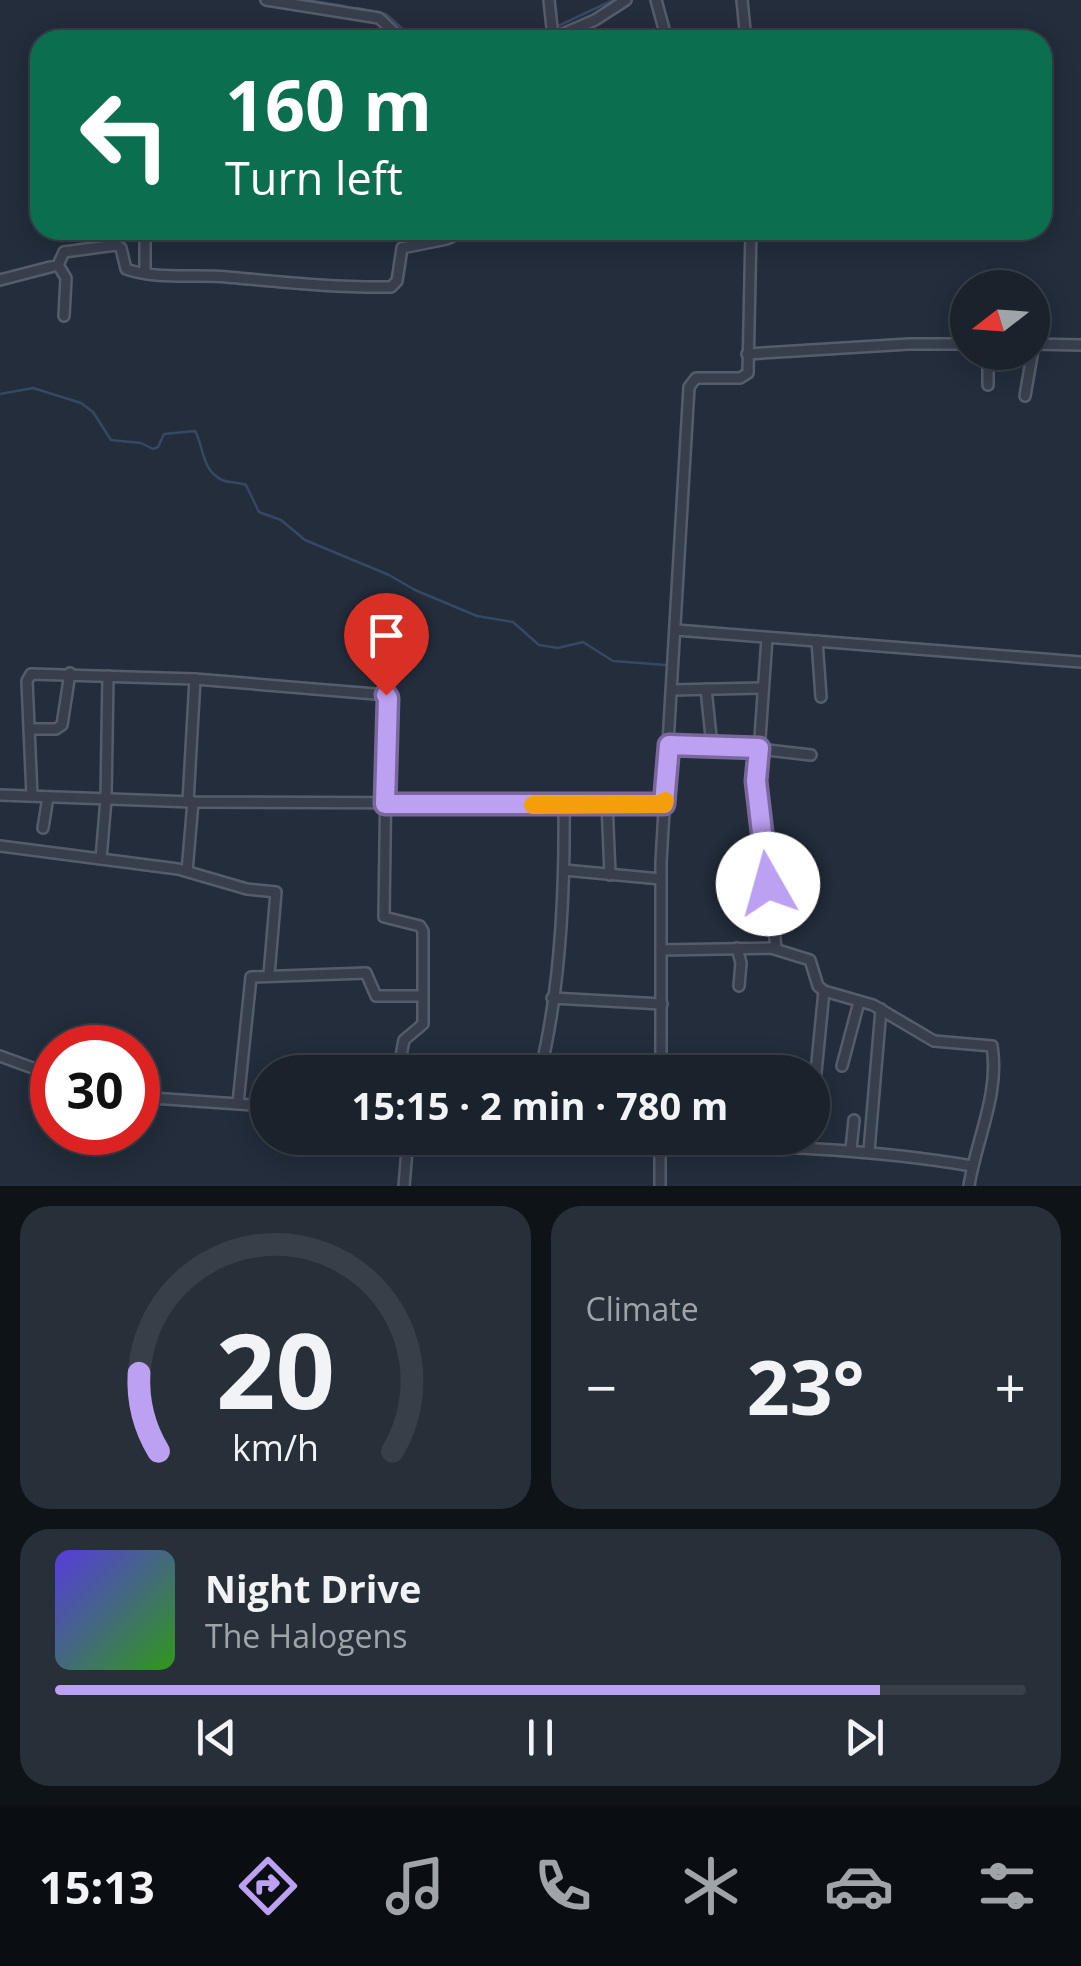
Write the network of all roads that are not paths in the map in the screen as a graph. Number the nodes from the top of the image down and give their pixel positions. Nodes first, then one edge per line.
1 (266, 0) edge
2 (350, 0) edge
3 (549, 0) edge
4 (626, 0) edge
5 (656, 0) edge
6 (742, 0) edge
7 (349, 12) junction
8 (392, 30) edge
9 (551, 30) edge
10 (564, 30) edge
11 (664, 30) edge
12 (745, 30) edge
13 (145, 240) edge
14 (416, 240) edge
15 (441, 240) edge
16 (750, 240) edge
17 (417, 244) junction
18 (58, 265) junction
19 (145, 274) junction
20 (0, 280) edge
21 (64, 316) dead end
22 (950, 344) edge
23 (1050, 344) edge
24 (1081, 345) edge
25 (747, 354) junction
26 (988, 370) edge
27 (1030, 370) edge
28 (988, 386) dead end
29 (1025, 396) dead end
30 (676, 630) junction
31 (767, 638) junction
32 (817, 642) junction
33 (1081, 662) edge
34 (70, 673) junction
35 (108, 676) junction
36 (196, 679) junction
37 (761, 688) junction
38 (706, 689) junction
39 (672, 690) junction
40 (821, 697) dead end
41 (29, 728) junction
42 (669, 745) junction
43 (712, 746) junction
44 (759, 748) junction
45 (811, 756) dead end
46 (0, 795) edge
47 (32, 796) junction
48 (48, 796) junction
49 (106, 798) junction
50 (191, 802) junction
51 (607, 802) junction
52 (385, 804) junction
53 (664, 804) junction
54 (564, 805) junction
55 (43, 828) dead end
56 (0, 846) edge
57 (100, 860) junction
58 (187, 870) junction
59 (564, 870) junction
60 (610, 875) junction
61 (660, 880) junction
62 (737, 948) junction
63 (776, 948) junction
64 (661, 950) junction
65 (269, 975) junction
66 (739, 986) dead end
67 (824, 991) junction
68 (422, 996) junction
69 (552, 998) junction
70 (859, 1002) junction
71 (662, 1004) junction
72 (881, 1009) junction
73 (401, 1055) edge
74 (543, 1055) edge
75 (661, 1055) edge
76 (818, 1055) edge
77 (0, 1056) edge
78 (842, 1066) dead end
79 (30, 1067) edge
80 (160, 1098) edge
81 (238, 1103) junction
82 (250, 1104) edge
83 (854, 1120) dead end
84 (830, 1146) edge
85 (851, 1150) junction
86 (868, 1152) junction
87 (407, 1155) edge
88 (660, 1155) edge
89 (972, 1166) junction
90 (404, 1186) edge
91 (660, 1186) edge
92 (969, 1186) edge

1 - 7 street
2 - 7 street
3 - 9 street
4 - 10 street
5 - 11 street
6 - 12 street
7 - 8 street
13 - 19 street
14 - 17 street
15 - 17 street
16 - 25 street
17 - 19 street
18 - 19 street
18 - 20 street
18 - 21 street
22 - 25 street
23 - 24 street
25 - 30 street
26 - 28 street
27 - 29 street
30 - 31 street
30 - 39 street
31 - 32 street
31 - 37 street
32 - 33 street
32 - 40 street
34 - 35 street
34 - 41 street
34 - 41 street
35 - 36 street
35 - 49 street
36 - 50 street
36 - 52 street
37 - 38 street
37 - 44 street
38 - 39 street
38 - 43 street
39 - 42 street
41 - 47 street
42 - 43 street
42 - 53 street
43 - 44 street
44 - 45 street
44 - 63 street
46 - 47 street
47 - 48 street
48 - 49 street
48 - 55 street
49 - 50 street
49 - 57 street
50 - 52 street
50 - 58 street
51 - 53 street
51 - 54 street
51 - 60 street
52 - 54 street
52 - 68 street
53 - 61 street
54 - 59 street
56 - 57 street
57 - 58 street
58 - 65 street
59 - 60 street
59 - 69 street
60 - 61 street
61 - 64 street
62 - 63 street
62 - 64 street
62 - 66 street
63 - 67 street
64 - 71 street
65 - 68 street
65 - 81 street
67 - 70 street
67 - 76 street
68 - 73 street
69 - 71 street
69 - 74 street
70 - 72 street
70 - 78 street
71 - 75 street
72 - 86 street
72 - 89 street
77 - 79 street
80 - 81 street
81 - 82 street
83 - 85 street
84 - 85 street
85 - 86 street
86 - 89 street
87 - 90 street
88 - 91 street
89 - 92 street

